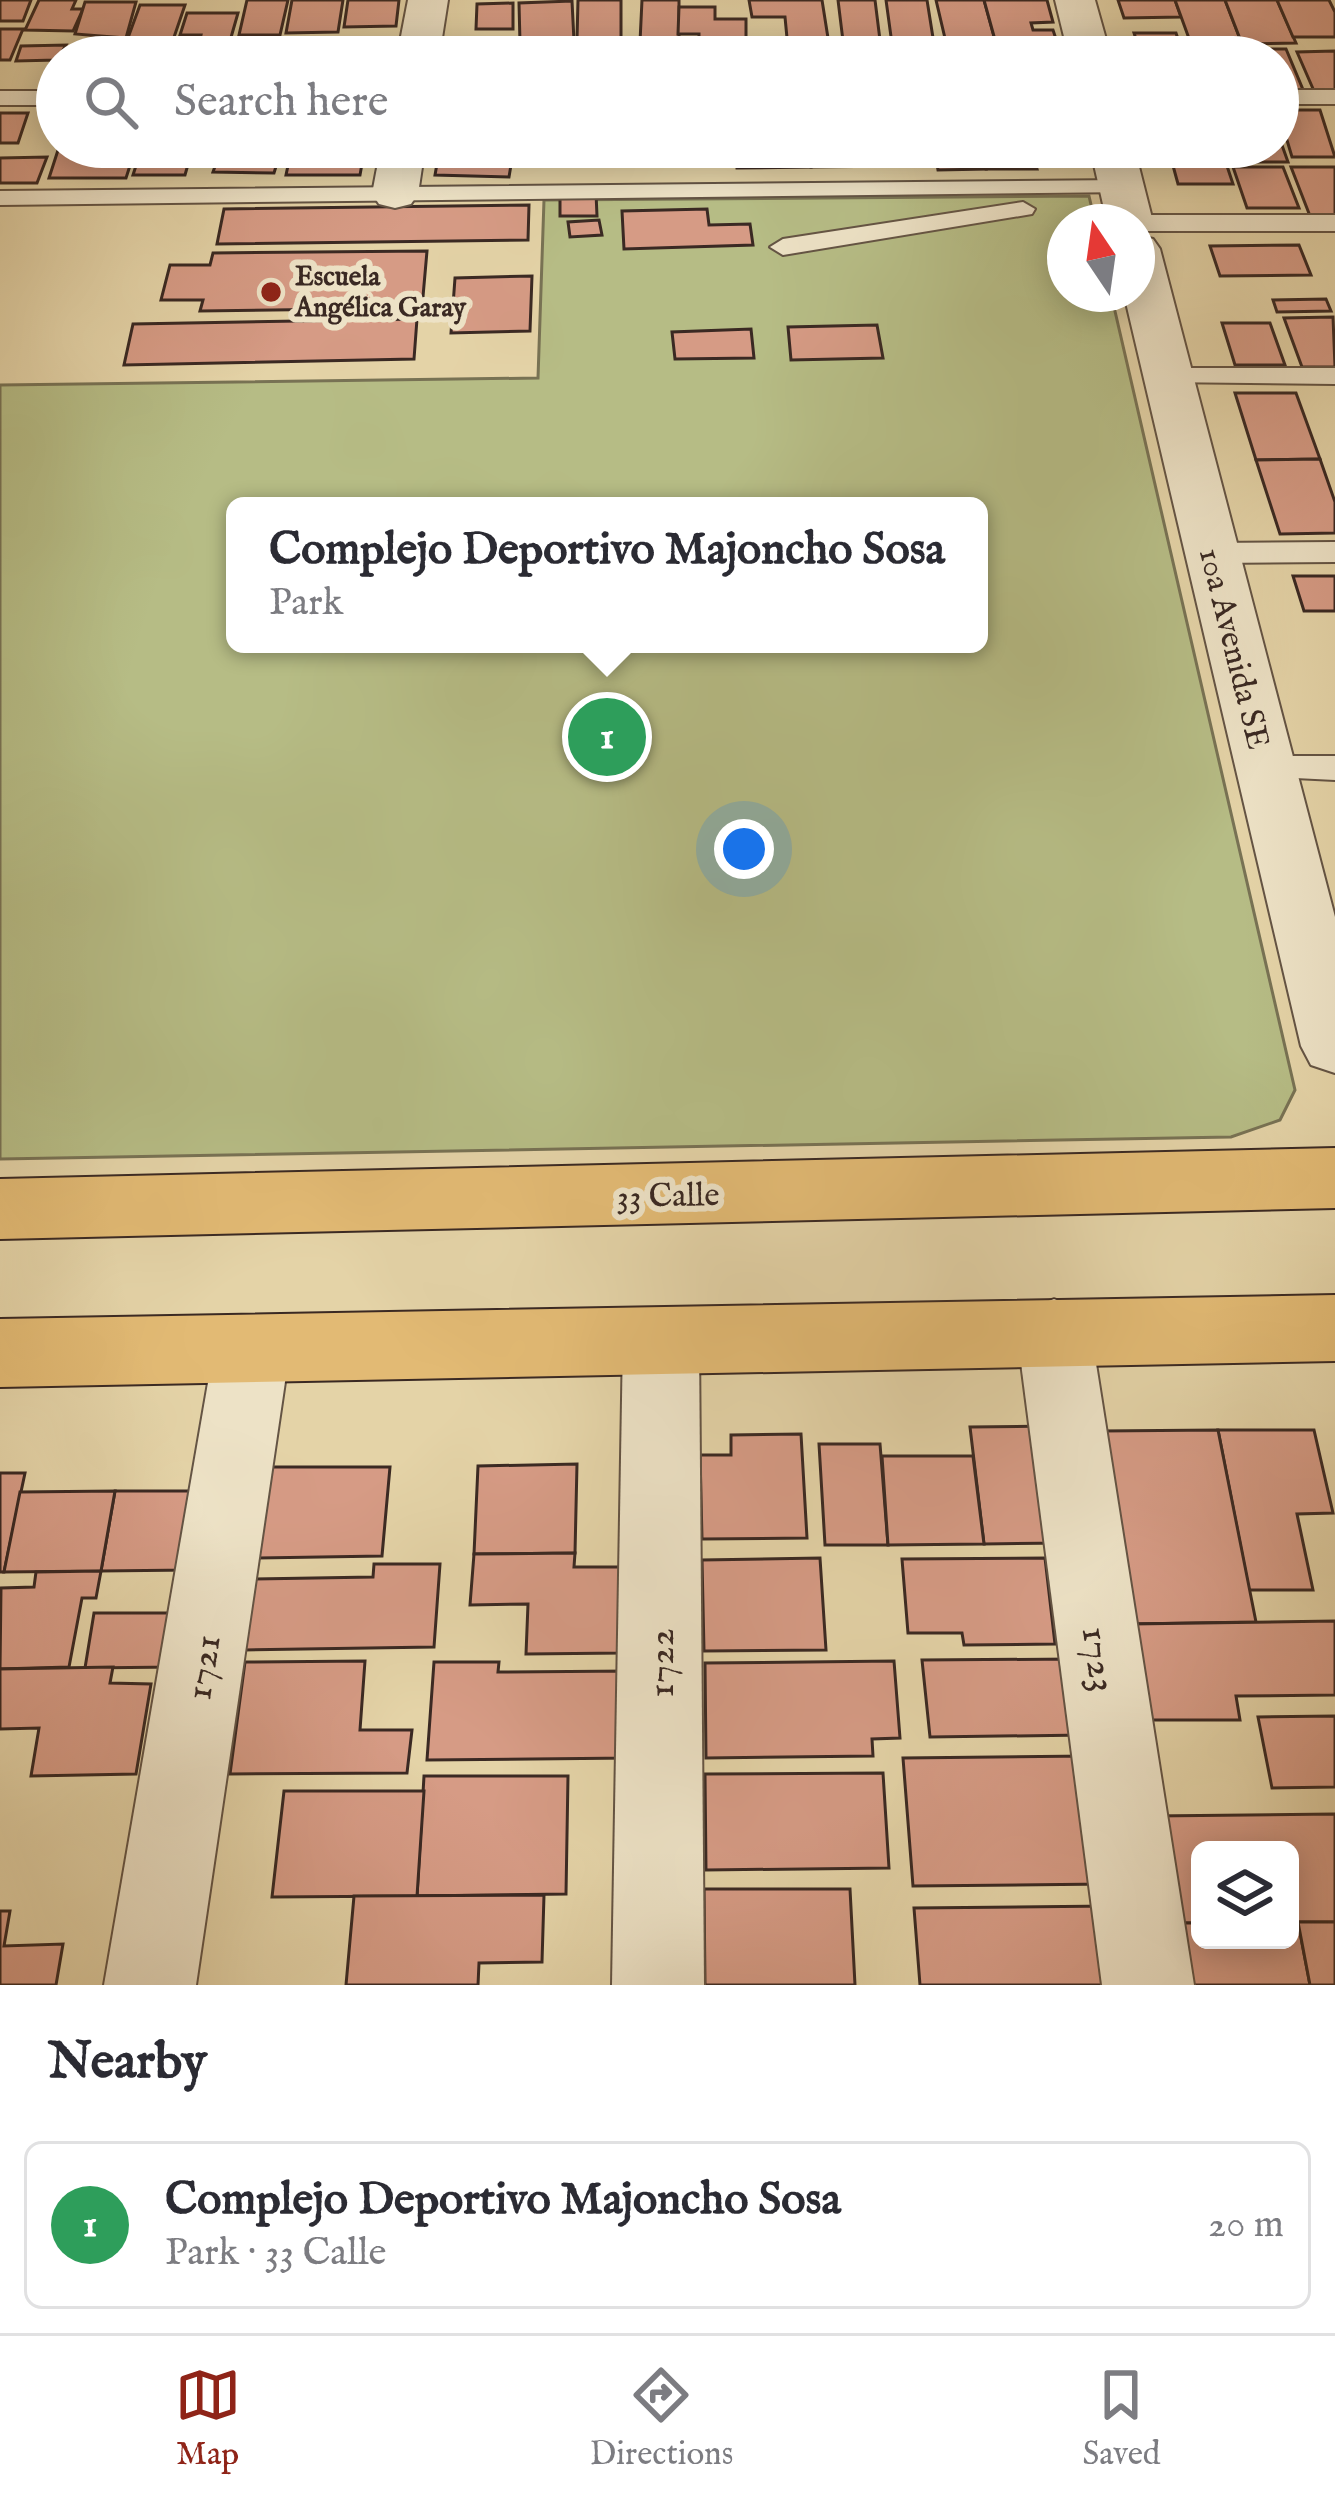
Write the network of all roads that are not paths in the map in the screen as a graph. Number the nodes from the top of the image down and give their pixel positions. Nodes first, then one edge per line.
1 (428, 0) edge
2 (1075, 0) edge
3 (422, 36) edge
4 (1084, 36) edge
5 (1299, 97) edge
6 (1335, 97) edge
7 (0, 98) edge
8 (36, 98) edge
9 (399, 168) edge
10 (395, 194) junction
11 (0, 198) edge
12 (1060, 204) edge
13 (1155, 207) edge
14 (1047, 208) edge
15 (1335, 223) edge
16 (783, 247) dead end
17 (1153, 312) edge
18 (1168, 376) junction
19 (1335, 376) edge
20 (1213, 553) junction
21 (1335, 553) edge
22 (1335, 767) edge
23 (1265, 768) junction
24 (1320, 925) edge
25 (1335, 1046) edge
26 (1335, 1178) edge
27 (0, 1209) edge
28 (1334, 1330) edge
29 (1054, 1332) junction
30 (661, 1340) junction
31 (252, 1348) junction
32 (0, 1353) edge
33 (151, 1985) edge
34 (658, 1985) edge
35 (1148, 1985) edge

1 - 3 street
2 - 4 street
5 - 6 lane
7 - 8 lane
9 - 10 street
10 - 11 lane
10 - 12 lane
13 - 15 lane
14 - 16 lane
17 - 18 street, 10a Avenida SE
18 - 19 lane
18 - 20 street, 10a Avenida SE
20 - 21 lane
20 - 23 street, 10a Avenida SE
22 - 23 lane
23 - 24 street, 10a Avenida SE
24 - 25 street, 10a Avenida SE
26 - 27 main road, 33 Calle
28 - 29 main road
29 - 30 main road
29 - 35 street, 1723
30 - 31 main road
30 - 34 street, 1722
31 - 32 main road
31 - 33 street, 1721

